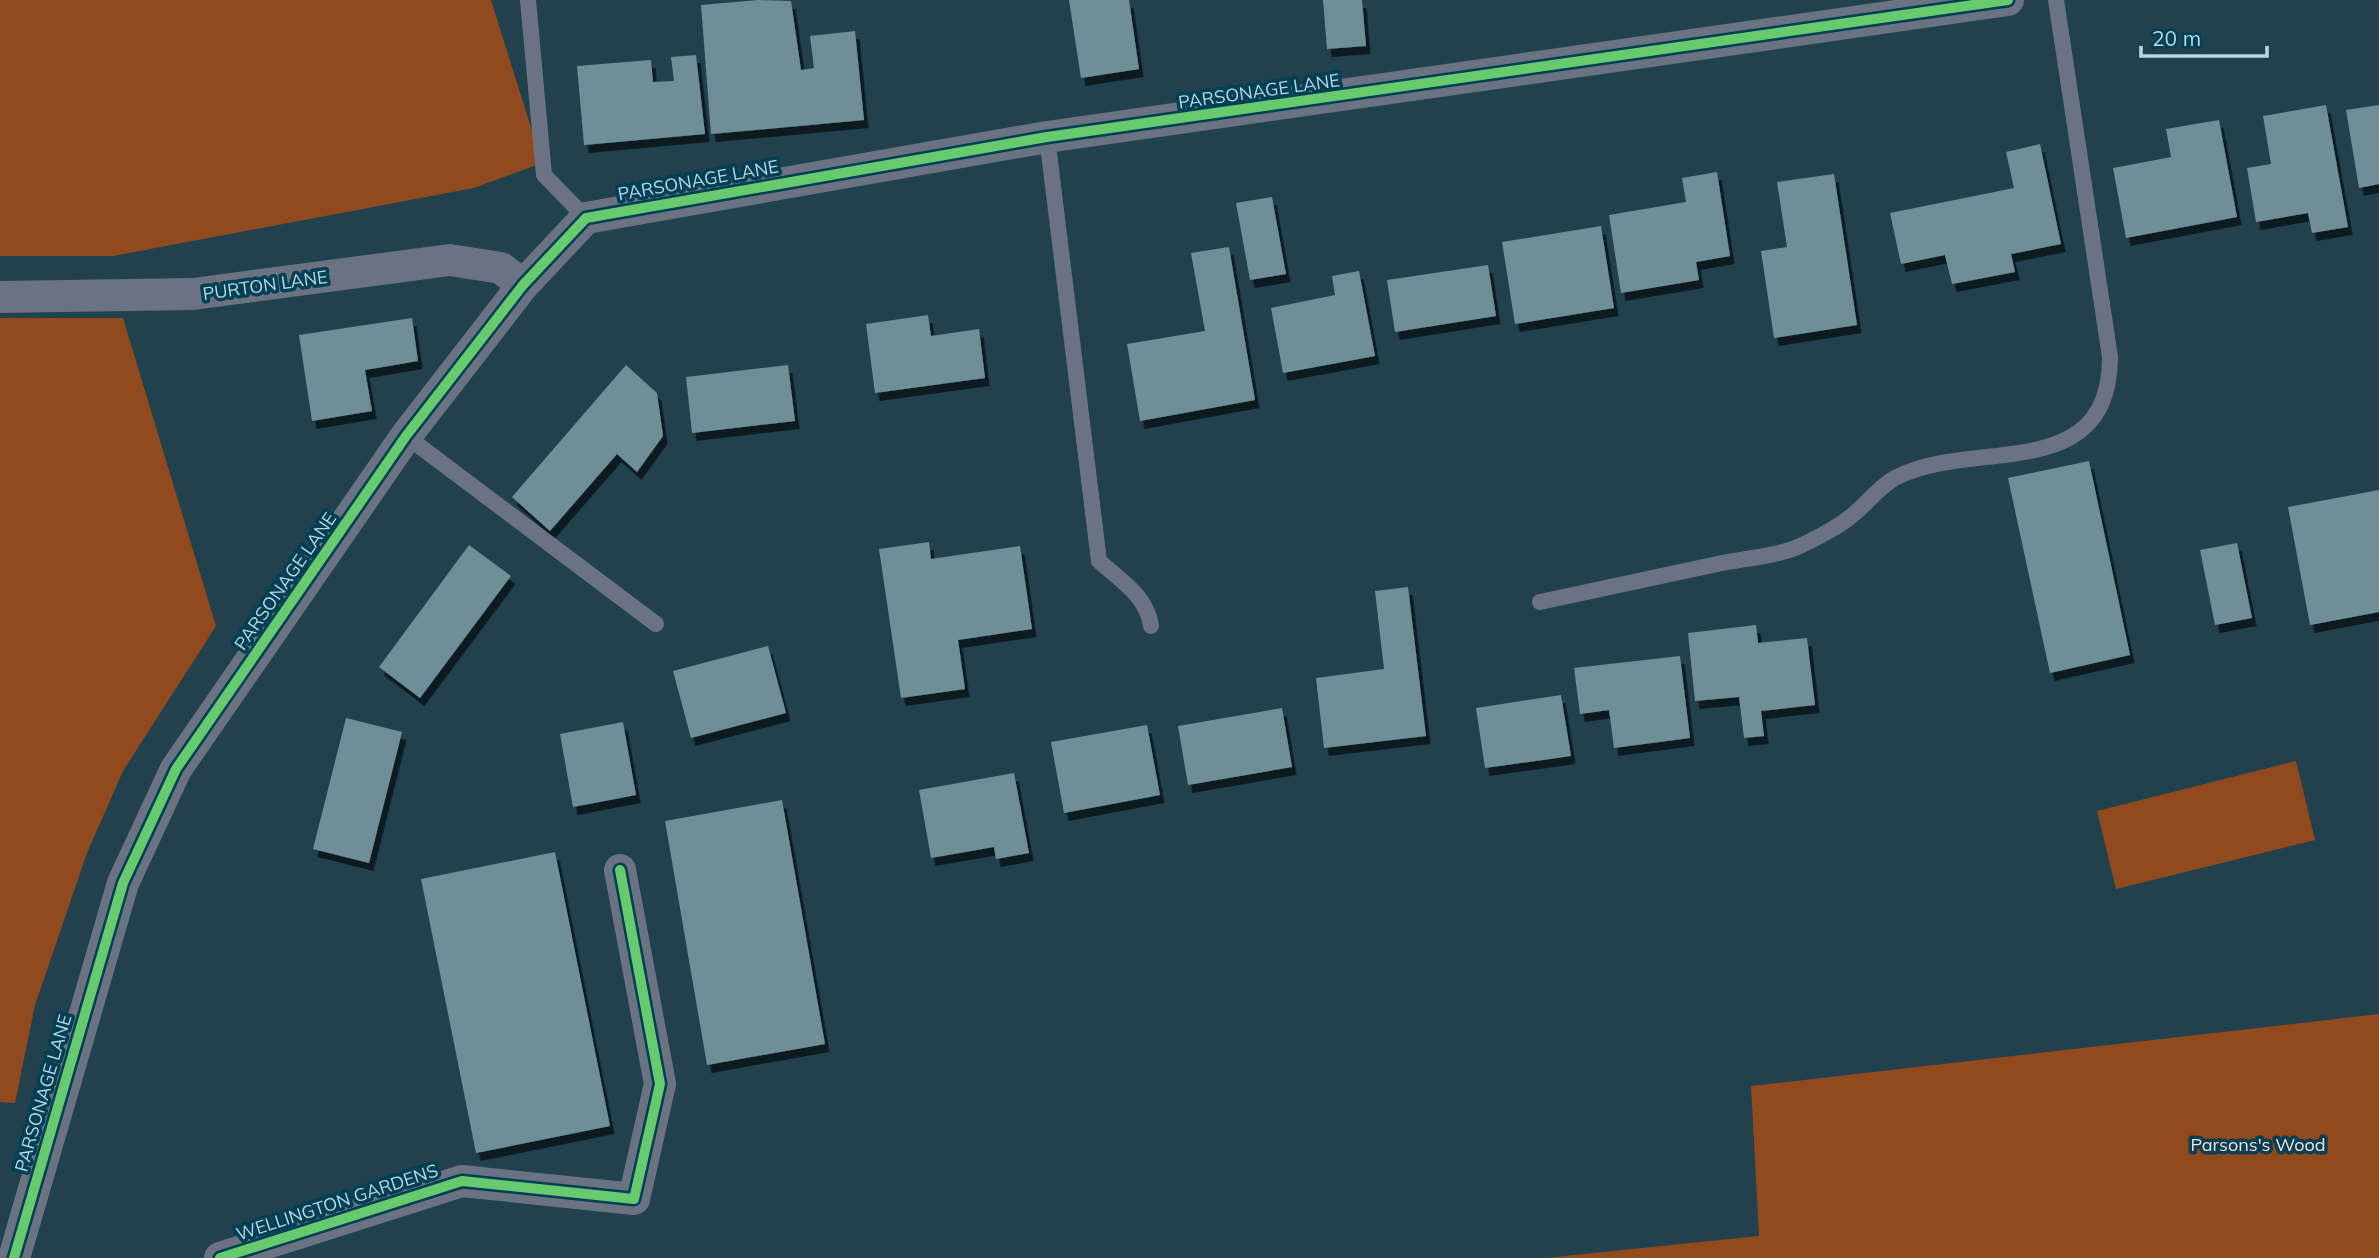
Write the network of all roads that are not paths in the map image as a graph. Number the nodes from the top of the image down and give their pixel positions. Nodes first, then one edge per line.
1 (528, 0) edge
2 (2008, 0) edge
3 (2056, 0) edge
4 (1047, 138) junction
5 (586, 218) junction
6 (523, 285) junction
7 (0, 297) edge
8 (407, 436) junction
9 (1540, 602) dead end
10 (656, 624) dead end
11 (1151, 626) dead end
12 (620, 870) dead end
13 (14, 1258) edge
14 (220, 1258) edge

1 - 5 lane
2 - 4 street, PARSONAGE LANE
3 - 9 lane
4 - 5 street, PARSONAGE LANE
4 - 11 lane
5 - 6 street, PARSONAGE LANE
6 - 7 street, PURTON LANE
6 - 8 street, PARSONAGE LANE
8 - 10 lane
8 - 13 street, PARSONAGE LANE
12 - 14 street, WELLINGTON GARDENS

